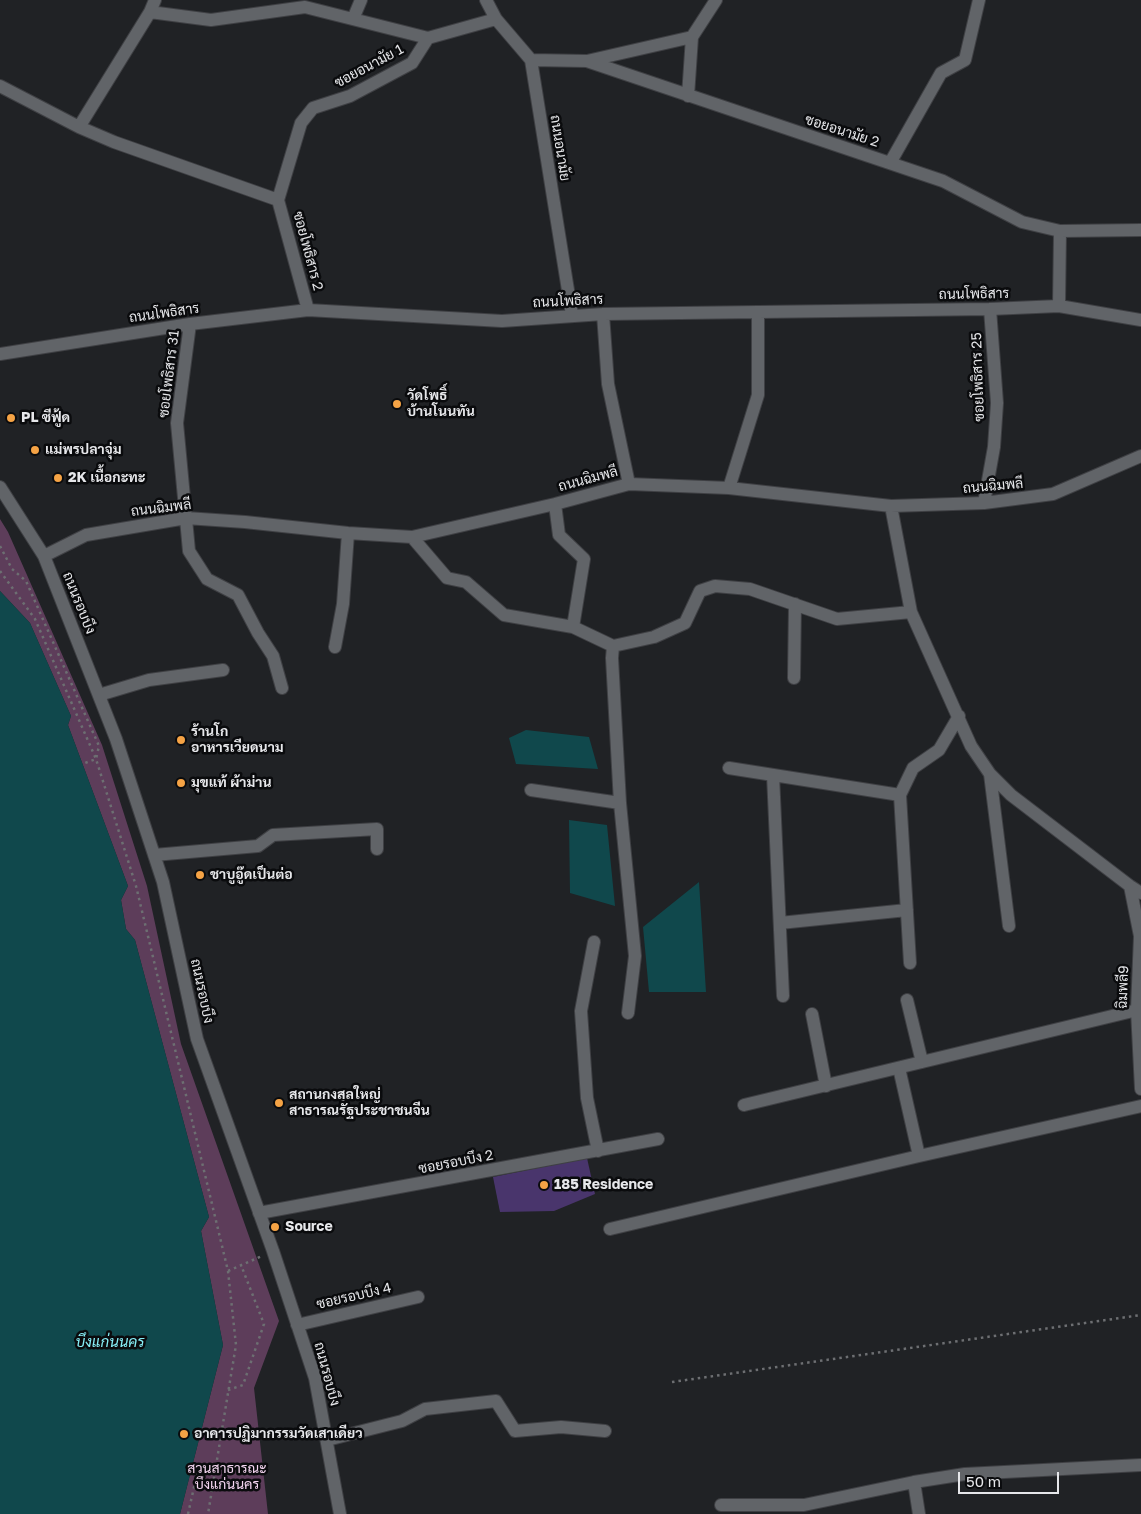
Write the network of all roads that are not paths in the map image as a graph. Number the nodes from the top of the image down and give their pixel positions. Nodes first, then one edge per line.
1 (156, 0) edge
2 (361, 0) edge
3 (486, 0) edge
4 (716, 0) edge
5 (979, 0) edge
6 (150, 12) junction
7 (353, 19) junction
8 (496, 20) junction
9 (692, 37) junction
10 (428, 38) junction
11 (531, 60) junction
12 (586, 61) junction
13 (0, 86) edge
14 (688, 96) junction
15 (79, 127) junction
16 (890, 163) junction
17 (278, 200) junction
18 (1141, 230) edge
19 (1060, 231) junction
20 (1060, 306) junction
21 (990, 309) junction
22 (308, 310) junction
23 (758, 312) junction
24 (602, 314) junction
25 (572, 315) junction
26 (1141, 320) edge
27 (190, 324) junction
28 (0, 354) edge
29 (1141, 456) edge
30 (628, 484) junction
31 (0, 487) edge
32 (729, 488) junction
33 (984, 503) junction
34 (555, 504) junction
35 (891, 506) junction
36 (186, 518) junction
37 (348, 533) junction
38 (412, 537) junction
39 (44, 556) junction
40 (795, 604) junction
41 (911, 612) junction
42 (573, 627) junction
43 (613, 646) junction
44 (334, 648) dead end
45 (222, 670) dead end
46 (794, 678) dead end
47 (282, 688) dead end
48 (99, 695) junction
49 (959, 716) junction
50 (728, 768) dead end
51 (990, 774) junction
52 (773, 775) junction
53 (530, 790) dead end
54 (900, 795) junction
55 (620, 803) junction
56 (376, 849) dead end
57 (154, 855) junction
58 (1135, 890) edge
59 (907, 910) junction
60 (780, 923) junction
61 (1009, 926) dead end
62 (594, 942) dead end
63 (910, 964) dead end
64 (783, 996) dead end
65 (908, 1000) dead end
66 (1137, 1010) junction
67 (628, 1012) dead end
68 (812, 1014) dead end
69 (922, 1062) junction
70 (899, 1068) junction
71 (826, 1086) junction
72 (1141, 1089) edge
73 (744, 1105) dead end
74 (1141, 1106) edge
75 (658, 1139) dead end
76 (598, 1150) junction
77 (919, 1156) junction
78 (259, 1214) junction
79 (610, 1229) dead end
80 (418, 1297) dead end
81 (297, 1324) junction
82 (605, 1431) dead end
83 (327, 1440) junction
84 (1141, 1466) edge
85 (914, 1482) junction
86 (721, 1505) dead end
87 (804, 1509) edge
88 (340, 1514) edge
89 (919, 1514) edge

1 - 6 street
2 - 7 street
3 - 8 street
4 - 9 street
5 - 16 street
6 - 7 street
6 - 15 street
7 - 10 street
8 - 10 street
8 - 11 street
9 - 12 street
9 - 14 street
10 - 17 street, ซอยอนามัย 1
11 - 12 street, ซอยอนามัย 2
11 - 25 street, ถนนอนามัย
12 - 14 street, ซอยอนามัย 2
13 - 15 street
14 - 16 street, ซอยอนามัย 2
15 - 17 street
16 - 19 street, ซอยอนามัย 2
17 - 22 street, ซอยโพธิสาร 2
18 - 19 street, ซอยอนามัย 2
19 - 20 street
20 - 21 street, ถนนโพธิสาร
20 - 26 street, ถนนโพธิสาร
21 - 23 street, ถนนโพธิสาร
21 - 33 street, ซอยโพธิสาร 25
22 - 25 street, ถนนโพธิสาร
22 - 27 street, ถนนโพธิสาร
23 - 24 street, ถนนโพธิสาร
23 - 32 street
24 - 25 street, ถนนโพธิสาร
24 - 30 street
27 - 28 street, ถนนโพธิสาร
27 - 36 street, ซอยโพธิสาร 31
29 - 33 street, ถนนฉิมพลี
30 - 32 street, ถนนฉิมพลี
30 - 34 street, ถนนฉิมพลี
31 - 39 street, ถนนรอบบึง
32 - 35 street, ถนนฉิมพลี
33 - 35 street, ถนนฉิมพลี
34 - 38 street, ถนนฉิมพลี
34 - 42 street
35 - 41 street
36 - 37 street, ถนนฉิมพลี
36 - 39 street, ถนนฉิมพลี
36 - 47 street, ซอยโพธิสาร 31
37 - 38 street, ถนนฉิมพลี
37 - 44 street
38 - 42 street
39 - 48 street, ถนนรอบบึง
40 - 41 street
40 - 43 street
40 - 46 street
41 - 49 street
42 - 43 street
43 - 55 street
45 - 48 street
48 - 57 street, ถนนรอบบึง
49 - 51 street
49 - 54 street
50 - 52 street
51 - 58 street
51 - 61 street
52 - 54 street
52 - 60 street
53 - 55 street
54 - 59 street
55 - 67 street
56 - 57 street
57 - 78 street, ถนนรอบบึง
58 - 66 street, ฉิมพลี9
59 - 60 street
59 - 63 street
60 - 64 street
62 - 76 street
65 - 69 street
66 - 69 street
66 - 72 street, ฉิมพลี9
68 - 71 street
69 - 70 street
70 - 71 street
70 - 77 street
71 - 73 street
74 - 77 street
75 - 76 street, ซอยรอบบึง 2
76 - 78 street, ซอยรอบบึง 2
77 - 79 street
78 - 81 street, ถนนรอบบึง
80 - 81 street, ซอยรอบบึง 4
81 - 83 street, ถนนรอบบึง
82 - 83 street
83 - 88 street, ถนนรอบบึง
84 - 85 street
85 - 87 street
85 - 89 street
86 - 87 street

